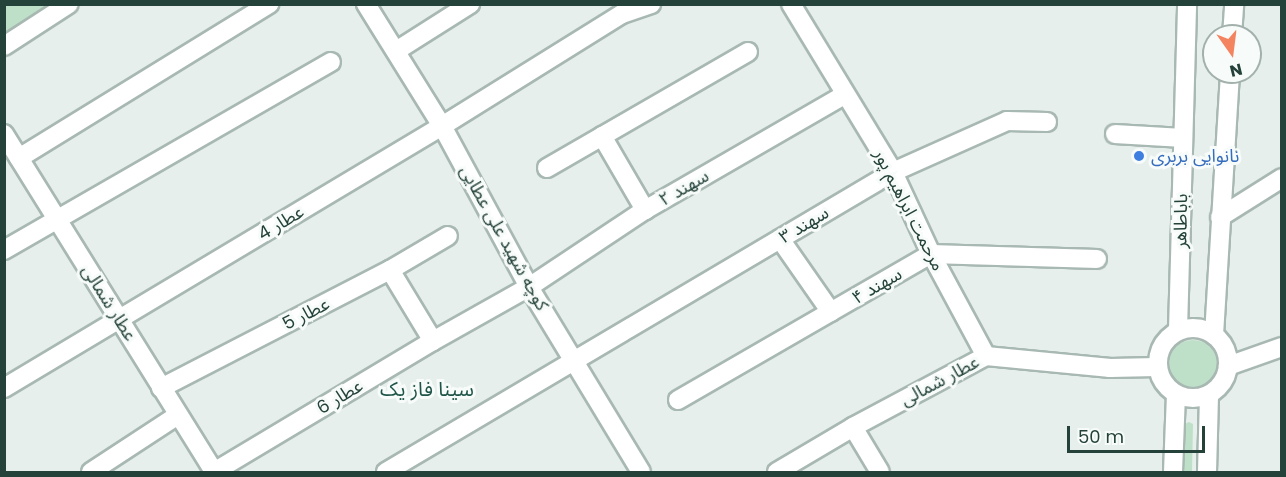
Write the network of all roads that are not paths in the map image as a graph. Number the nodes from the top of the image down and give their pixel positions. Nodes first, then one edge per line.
1 (69, 4) edge
2 (269, 4) edge
3 (366, 4) edge
4 (470, 4) edge
5 (651, 4) edge
6 (791, 4) edge
7 (1187, 4) edge
8 (1234, 4) edge
9 (619, 9) edge
10 (1233, 24) edge
11 (4, 46) edge
12 (396, 51) junction
13 (748, 52) dead end
14 (331, 62) dead end
15 (1229, 84) edge
16 (844, 95) junction
17 (1047, 122) dead end
18 (442, 126) junction
19 (4, 134) edge
20 (1115, 134) dead end
21 (602, 136) junction
22 (1183, 138) junction
23 (19, 158) junction
24 (547, 168) dead end
25 (893, 172) junction
26 (1281, 178) edge
27 (645, 210) junction
28 (1220, 217) junction
29 (57, 219) junction
30 (448, 236) dead end
31 (780, 239) junction
32 (4, 250) edge
33 (931, 254) junction
34 (1097, 259) dead end
35 (390, 270) junction
36 (529, 287) junction
37 (831, 312) junction
38 (119, 320) junction
39 (1178, 330) junction
40 (1214, 334) junction
41 (433, 341) junction
42 (1281, 347) edge
43 (986, 356) junction
44 (574, 362) junction
45 (1228, 366) junction
46 (1157, 367) junction
47 (4, 388) edge
48 (161, 388) junction
49 (1176, 394) junction
50 (1209, 395) junction
51 (678, 400) dead end
52 (178, 416) junction
53 (853, 427) junction
54 (91, 472) edge
55 (214, 472) edge
56 (386, 472) edge
57 (641, 472) edge
58 (777, 472) edge
59 (880, 472) edge
60 (1173, 472) edge
61 (1207, 472) edge

1 - 11 street
2 - 23 street
3 - 12 street, کوچه شهید علی عطایی
4 - 12 street
5 - 9 street, عطار 4
6 - 16 street, مرحمت ابراهیم پور
7 - 22 street, باباطاهر
8 - 10 street
9 - 18 street, عطار 4
12 - 18 street, کوچه شهید علی عطایی
13 - 21 street
14 - 29 street
15 - 28 street
16 - 25 street, مرحمت ابراهیم پور
16 - 27 street, سهند ۲
17 - 25 street, سهند ۳
18 - 36 street, کوچه شهید علی عطایی
18 - 38 street, عطار 4
19 - 23 street, عطار شمالی
20 - 22 street
21 - 24 street
21 - 27 street
22 - 39 street, باباطاهر
23 - 29 street, عطار شمالی
25 - 31 street, سهند ۳
25 - 33 street, مرحمت ابراهیم پور
26 - 28 street
27 - 36 street, سهند ۲
28 - 40 street
29 - 32 street
29 - 38 street, عطار شمالی
30 - 35 street, عطار 5
31 - 37 street
31 - 44 street, سهند ۳
33 - 34 street
33 - 37 street, سهند ۴
33 - 43 street, مرحمت ابراهیم پور
35 - 41 street
35 - 48 street, عطار 5
36 - 41 street, عطار 6
36 - 44 street, کوچه شهید علی عطایی
37 - 51 street, سهند ۴
38 - 47 street, عطار 4
38 - 48 street, عطار شمالی
39 - 40 street
39 - 46 street
40 - 45 street
41 - 55 street, عطار 6
42 - 45 street
43 - 46 street, عطار شمالی
43 - 53 street, عطار شمالی
44 - 56 street, سهند ۳
44 - 57 street, کوچه شهید علی عطایی
45 - 50 street
46 - 49 street
48 - 52 street, عطار شمالی
49 - 50 street
49 - 60 street
50 - 61 street
52 - 54 street
52 - 55 street, عطار شمالی
53 - 58 street, عطار شمالی
53 - 59 street

